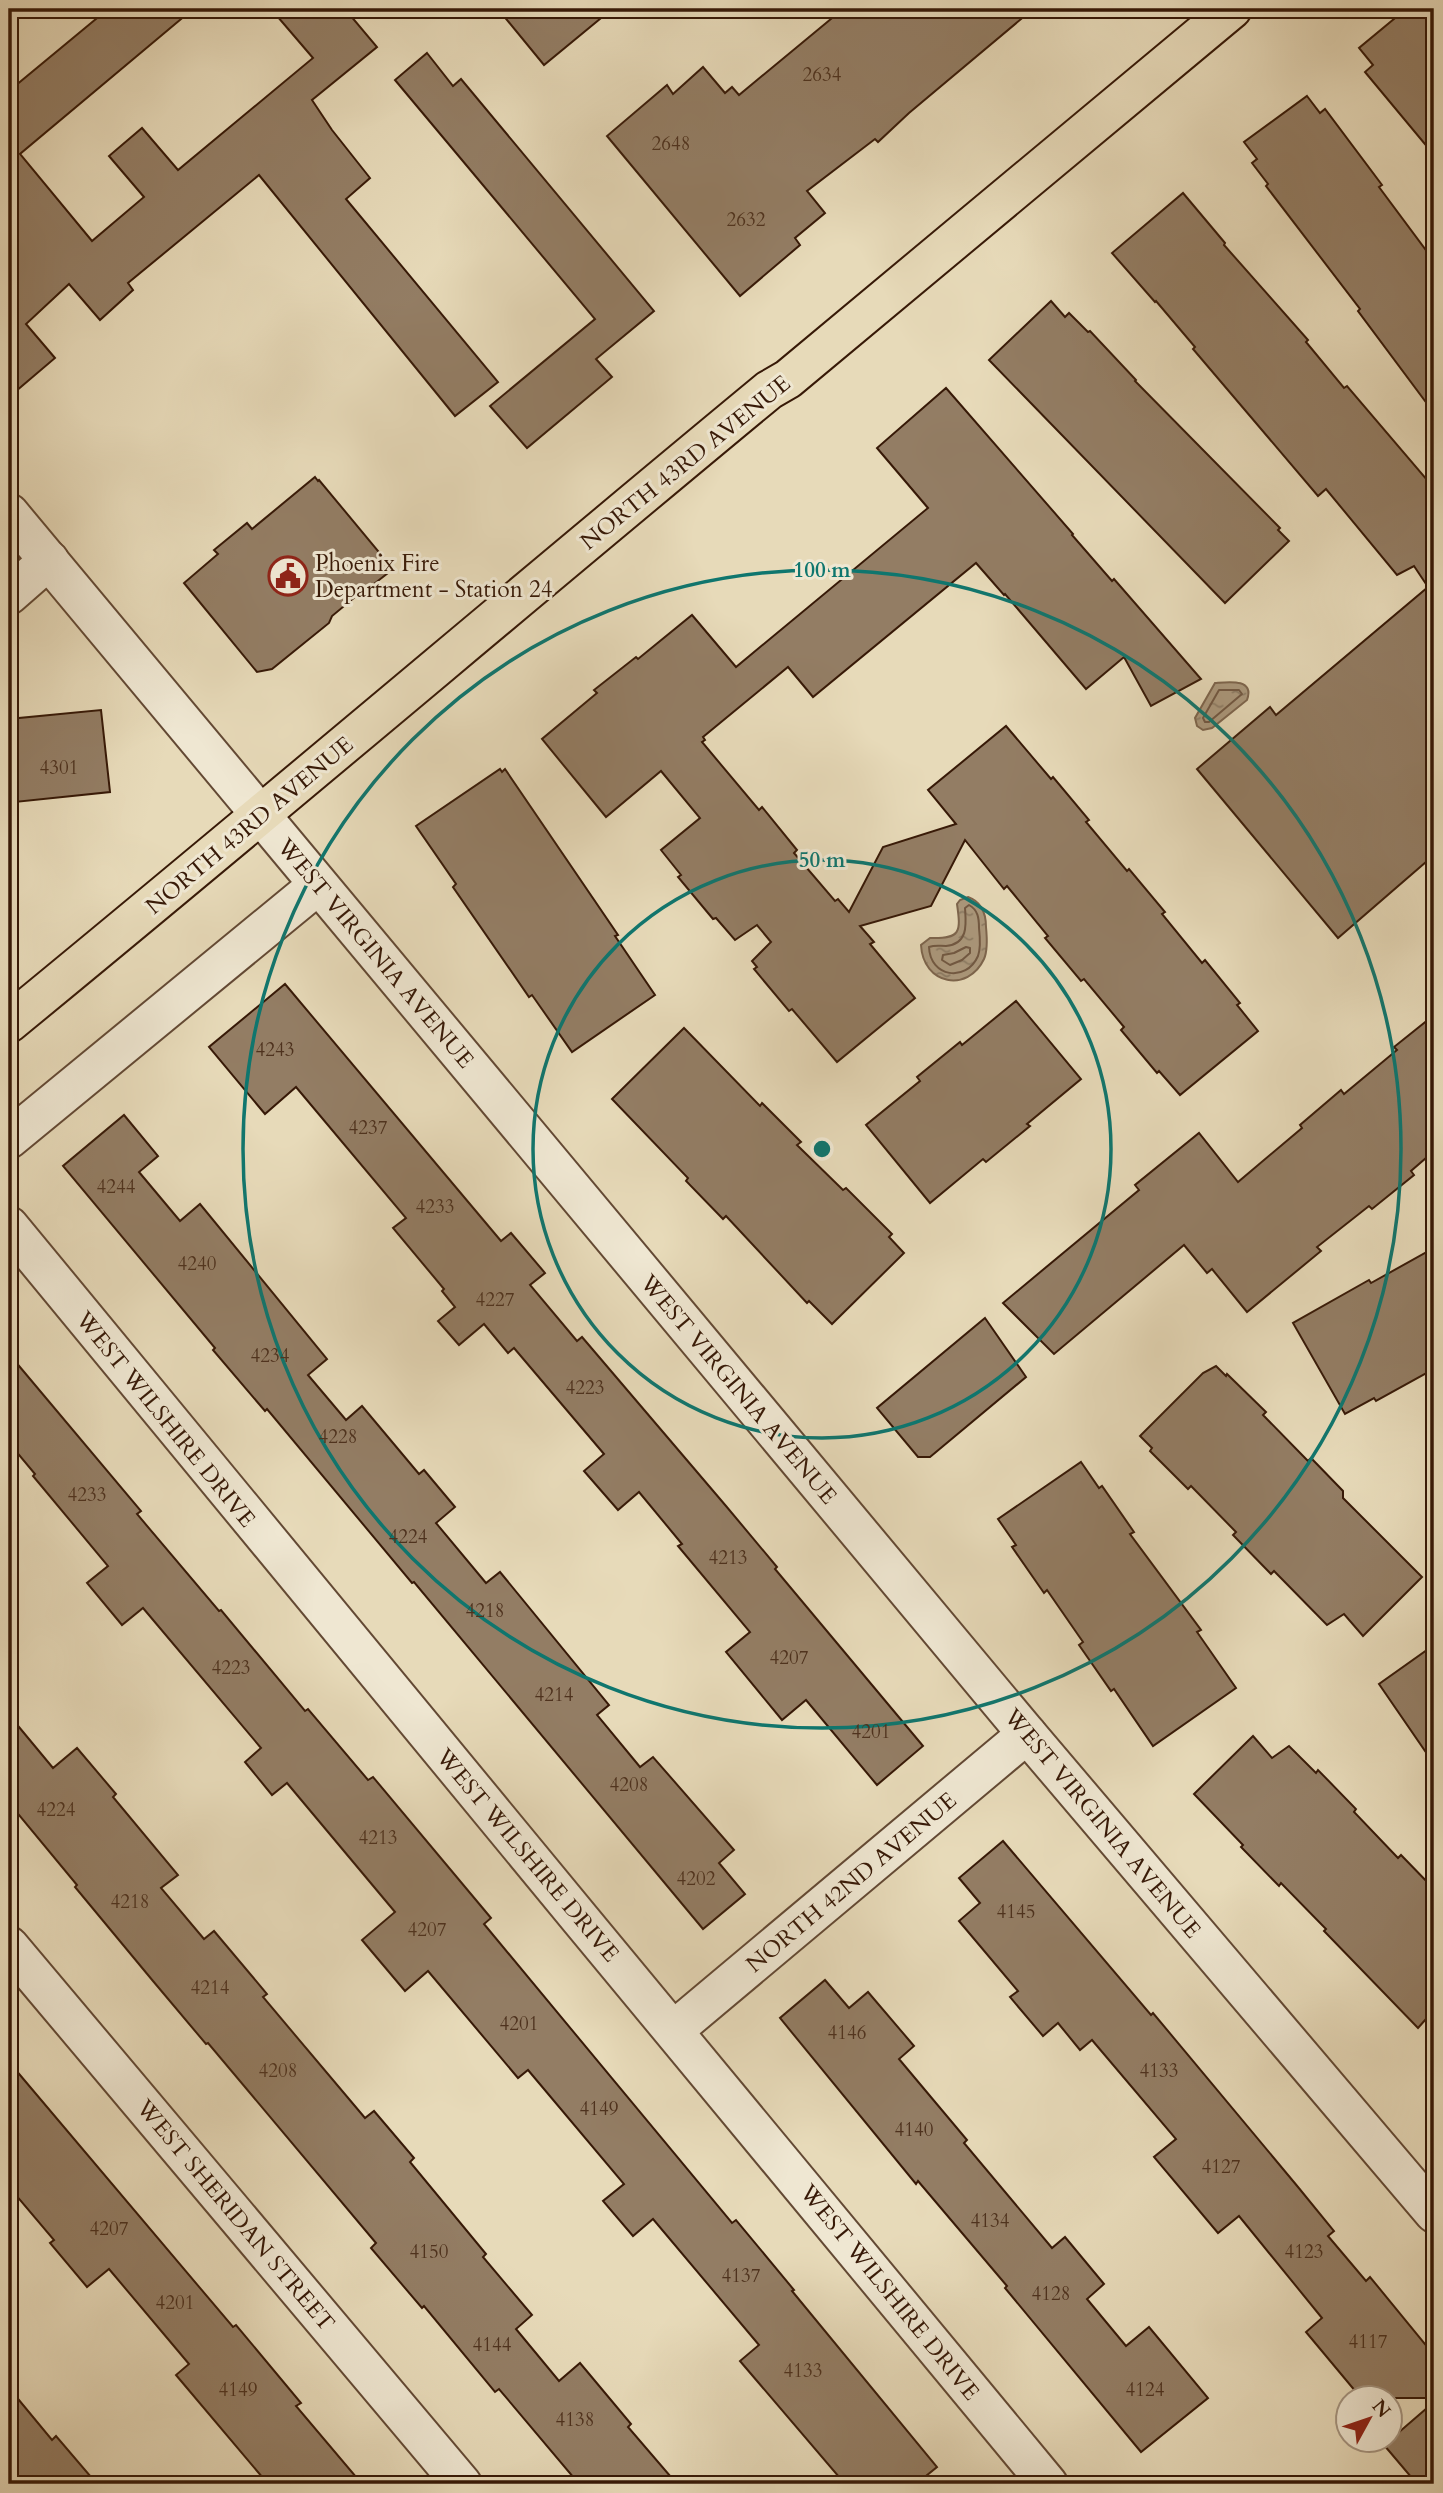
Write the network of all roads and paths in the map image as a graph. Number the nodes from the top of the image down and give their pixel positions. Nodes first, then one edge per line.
1 (1232, 9) edge
2 (9, 513) edge
3 (49, 561) junction
4 (9, 595) edge
5 (262, 816) junction
6 (318, 885) junction
7 (9, 1023) edge
8 (9, 1139) edge
9 (9, 1226) edge
10 (1027, 1734) junction
11 (9, 1946) edge
12 (674, 2030) junction
13 (1434, 2213) edge
14 (463, 2484) edge
15 (1048, 2484) edge

1 - 5 main road, NORTH 43RD AVENUE
2 - 3 street, WEST VIRGINIA AVENUE
3 - 4 street
3 - 5 street, WEST VIRGINIA AVENUE
5 - 6 street, WEST VIRGINIA AVENUE
5 - 7 main road, NORTH 43RD AVENUE
6 - 8 street
6 - 10 street, WEST VIRGINIA AVENUE
9 - 12 street, WEST WILSHIRE DRIVE
10 - 12 street, NORTH 42ND AVENUE
10 - 13 street, WEST VIRGINIA AVENUE
11 - 14 street, WEST SHERIDAN STREET
12 - 15 street, WEST WILSHIRE DRIVE

